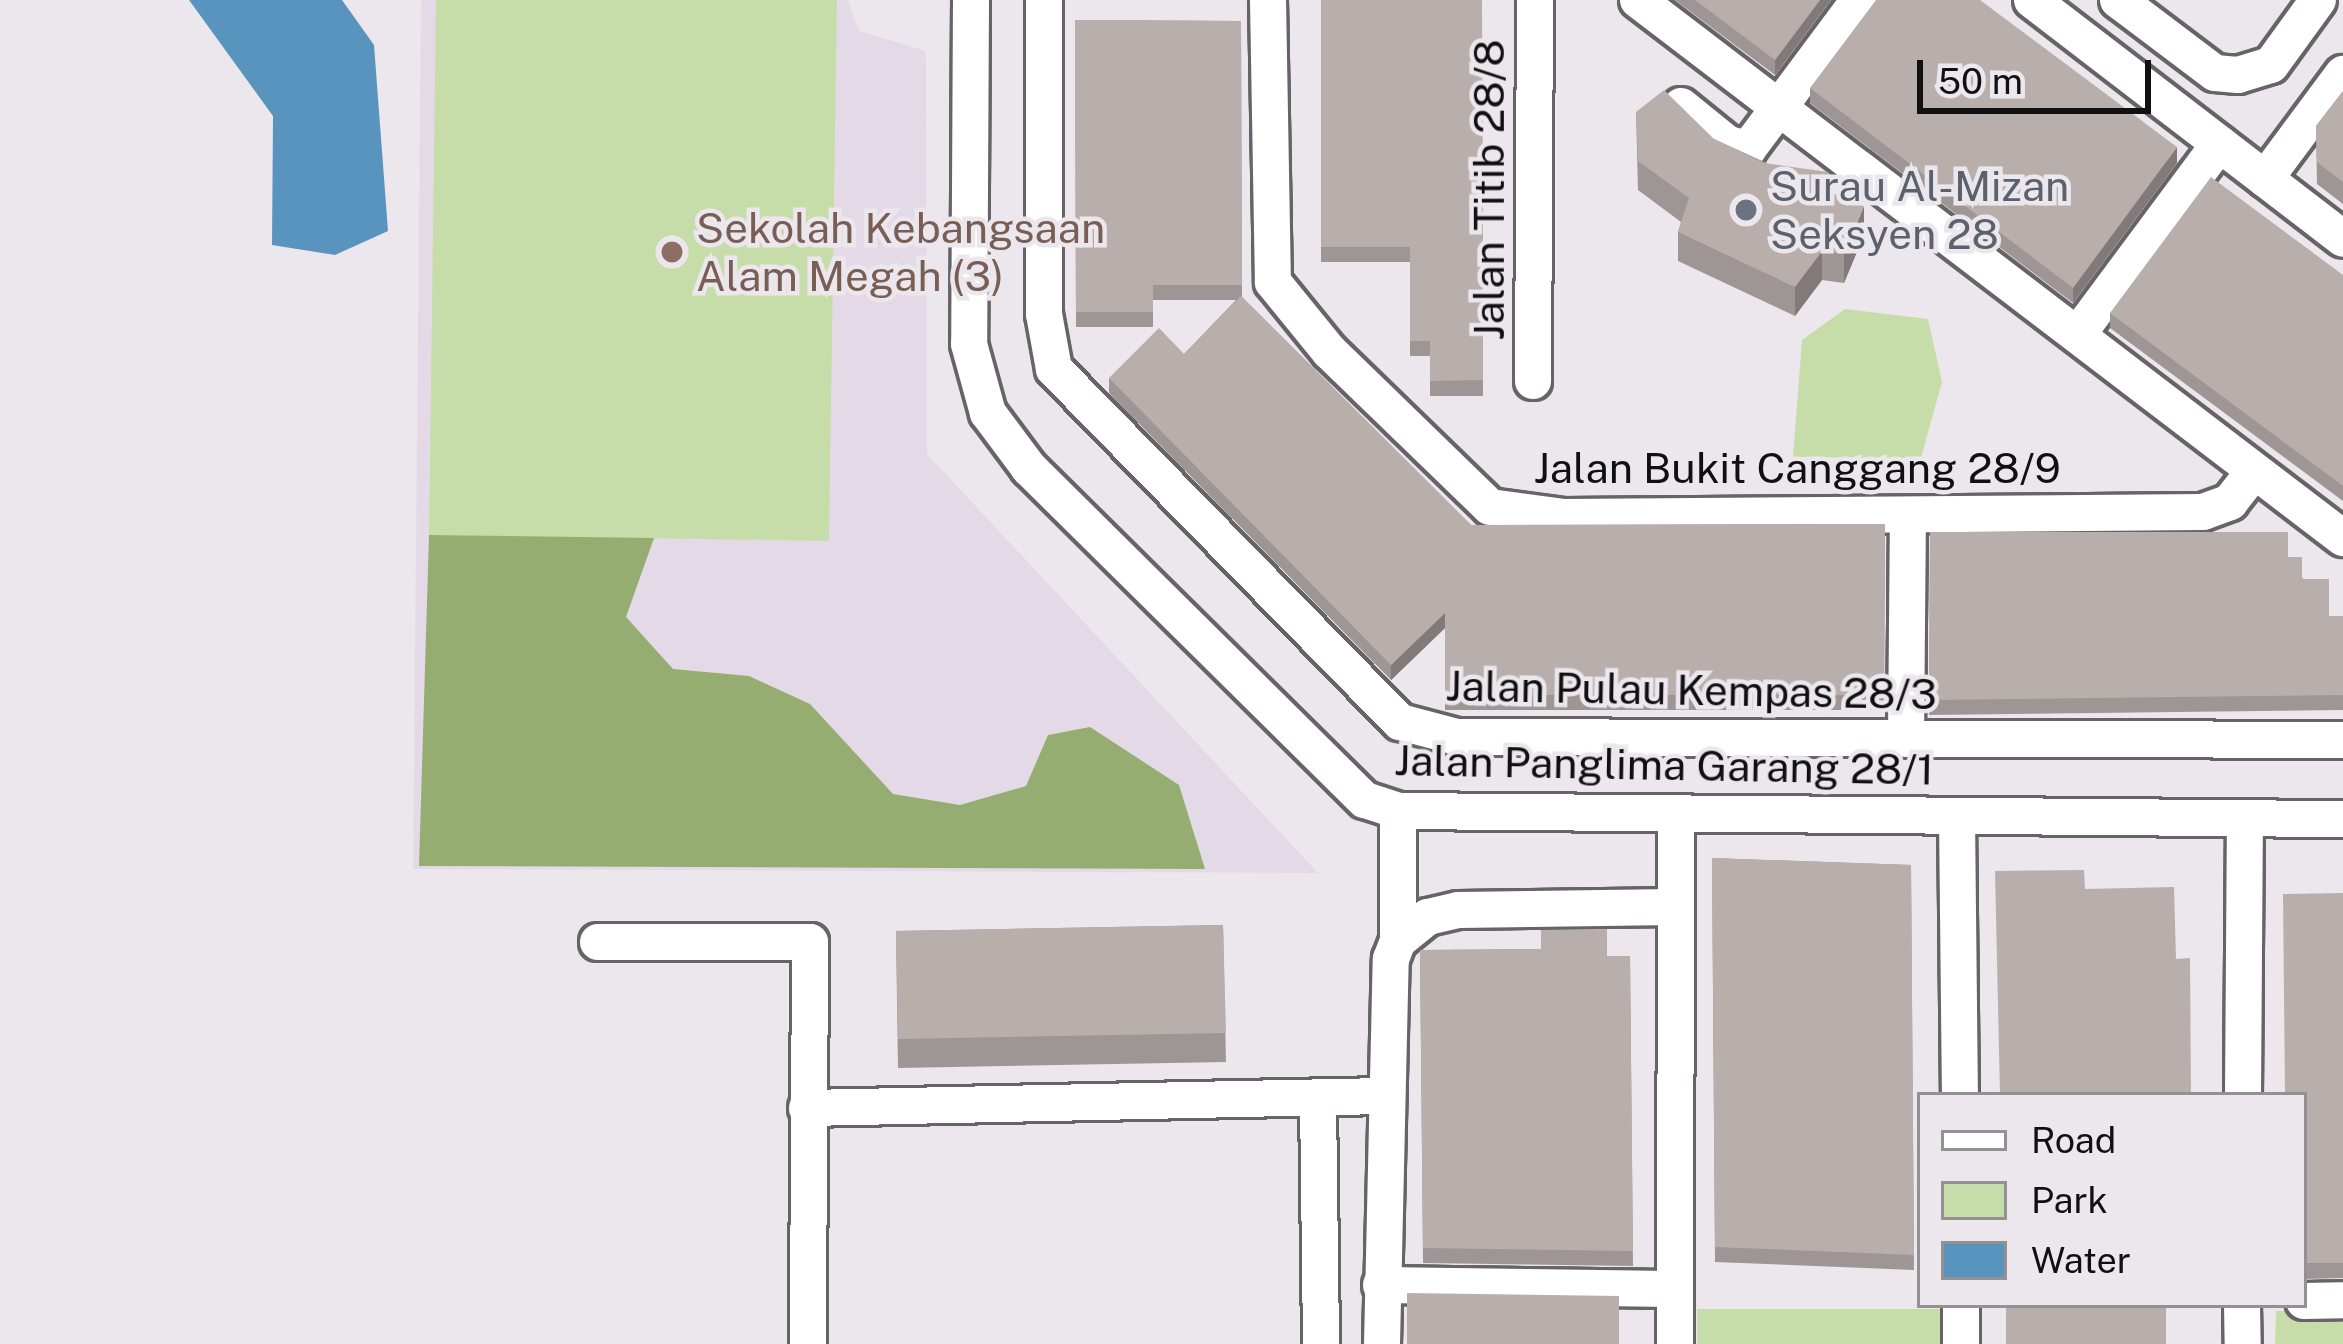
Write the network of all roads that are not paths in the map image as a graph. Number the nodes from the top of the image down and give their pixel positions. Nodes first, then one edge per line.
1 (971, 0) edge
2 (1044, 0) edge
3 (1268, 0) edge
4 (1535, 0) edge
5 (1638, 0) edge
6 (1859, 0) edge
7 (2032, 0) edge
8 (2118, 0) edge
9 (2318, 0) edge
10 (2343, 74) edge
11 (1682, 106) edge
12 (1776, 106) junction
13 (2219, 144) junction
14 (2265, 179) junction
15 (2343, 239) edge
16 (2078, 334) junction
17 (1533, 381) dead end
18 (2253, 473) junction
19 (1908, 515) junction
20 (2343, 538) edge
21 (1906, 739) junction
22 (2343, 740) edge
23 (1398, 811) junction
24 (1676, 813) junction
25 (1958, 816) junction
26 (2245, 818) junction
27 (2343, 819) edge
28 (1674, 907) junction
29 (1398, 941) junction
30 (598, 942) dead end
31 (1960, 1092) edge
32 (2243, 1092) edge
33 (1387, 1096) junction
34 (1318, 1097) junction
35 (807, 1108) junction
36 (1381, 1285) junction
37 (1672, 1289) junction
38 (2343, 1300) edge
39 (2307, 1301) edge
40 (1961, 1308) edge
41 (2242, 1308) edge
42 (808, 1344) edge
43 (1321, 1344) edge
44 (1382, 1344) edge
45 (1675, 1344) edge
46 (1961, 1344) edge
47 (2243, 1344) edge

1 - 23 street, Jalan Panglima Garang 28/1
2 - 21 street, Jalan Pulau Kempas 28/3
3 - 19 street, Jalan Bukit Canggang 28/9
4 - 17 street, Jalan Titib 28/8
5 - 12 street
6 - 12 street
7 - 13 street
8 - 9 street
10 - 14 street
11 - 12 street
12 - 16 street
13 - 14 street
13 - 16 street
14 - 15 street
16 - 18 street
18 - 19 street, Jalan Bukit Canggang 28/9
18 - 20 street
19 - 21 street
21 - 22 street, Jalan Pulau Kempas 28/3
23 - 24 street, Jalan Panglima Garang 28/1
23 - 29 street
24 - 25 street, Jalan Panglima Garang 28/1
24 - 28 street
25 - 26 street, Jalan Panglima Garang 28/1
25 - 31 street
26 - 27 street, Jalan Panglima Garang 28/1
26 - 32 street
28 - 29 street
28 - 37 street
29 - 33 street
30 - 35 street
33 - 34 street
33 - 36 street
34 - 35 street
34 - 43 street
35 - 42 street
36 - 37 street
36 - 44 street
37 - 45 street
38 - 39 street
40 - 46 street
41 - 47 street

